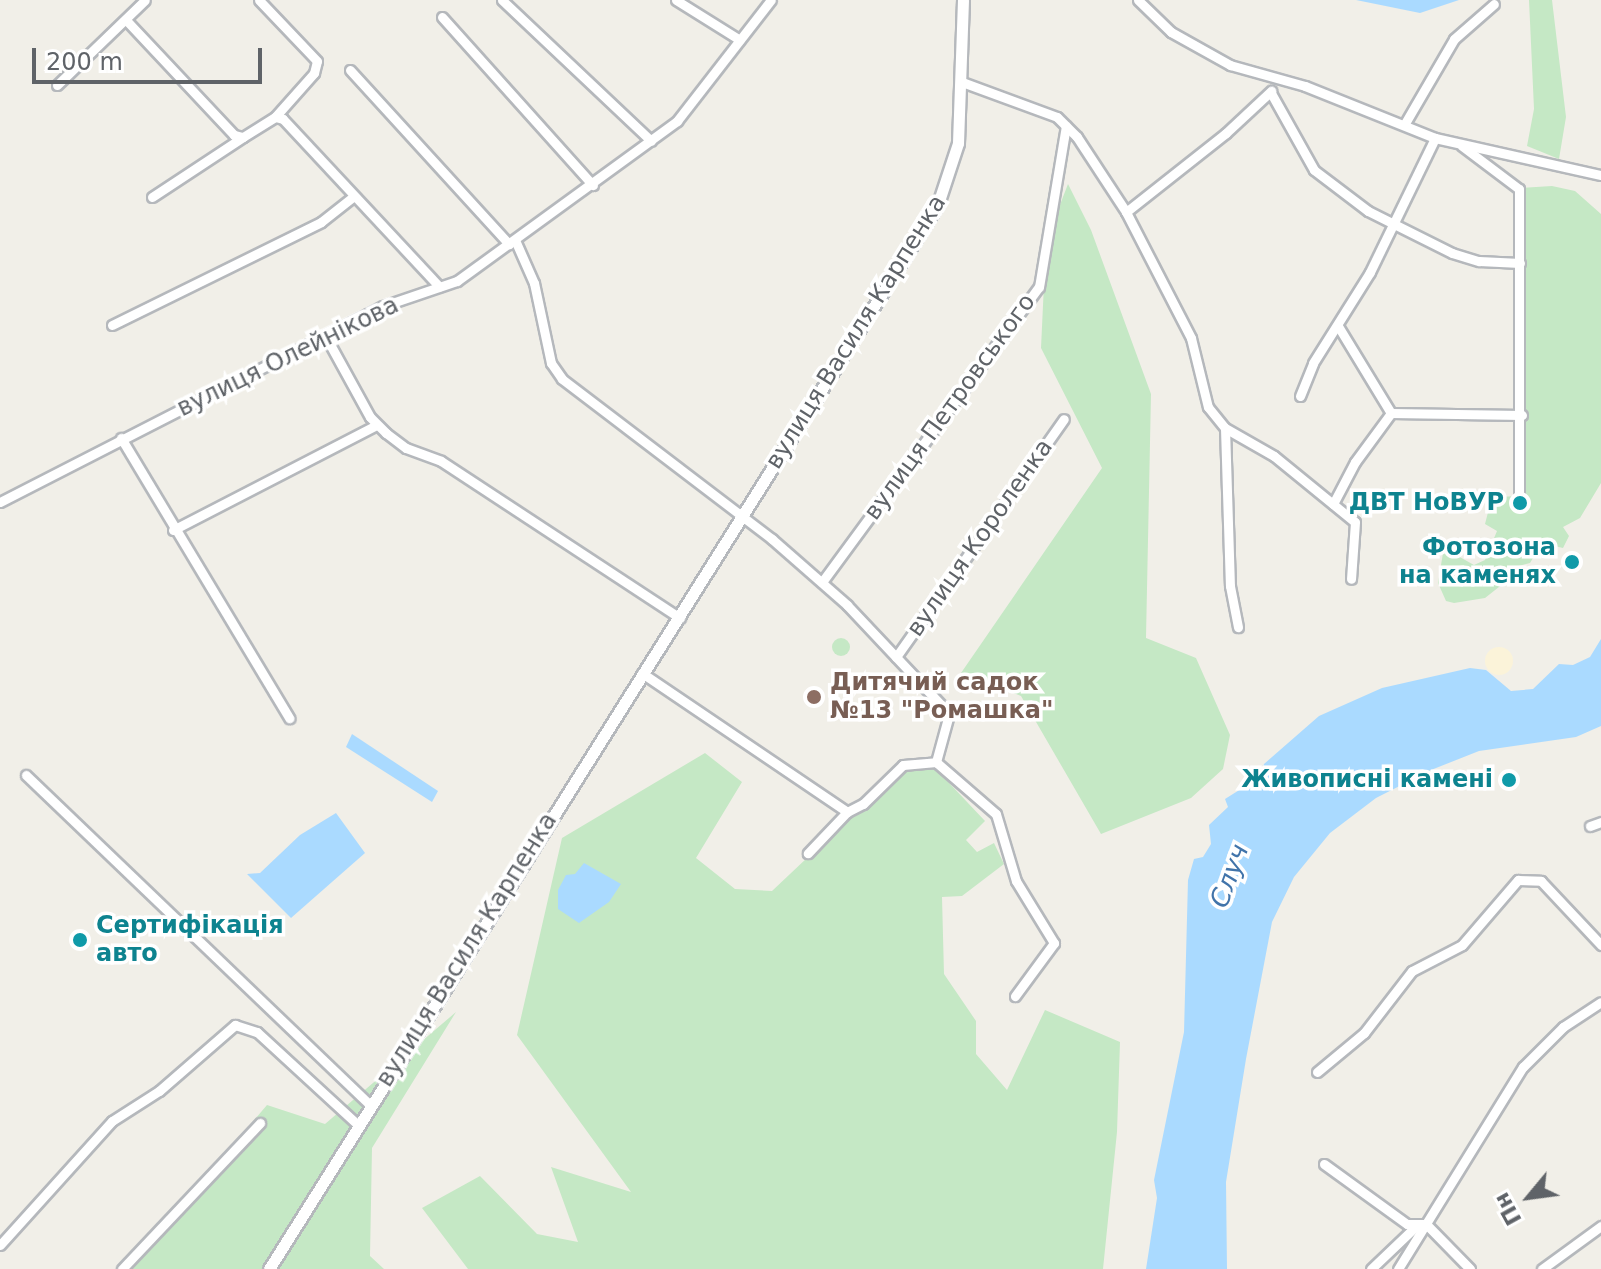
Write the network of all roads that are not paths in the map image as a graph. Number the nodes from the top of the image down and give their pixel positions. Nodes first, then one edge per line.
1 (145, 0) edge
2 (259, 0) edge
3 (502, 0) edge
4 (676, 0) edge
5 (771, 0) edge
6 (963, 0) edge
7 (1138, 0) edge
8 (1494, 4) dead end
9 (442, 17) dead end
10 (126, 20) junction
11 (740, 40) junction
12 (350, 70) dead end
13 (1271, 79) junction
14 (962, 82) junction
15 (57, 85) dead end
16 (1271, 93) junction
17 (275, 117) junction
18 (1404, 125) junction
19 (1066, 126) junction
20 (243, 137) junction
21 (1435, 138) junction
22 (651, 141) junction
23 (1455, 142) junction
24 (1601, 175) edge
25 (593, 185) junction
26 (354, 196) junction
27 (152, 197) dead end
28 (1126, 212) junction
29 (1392, 225) junction
30 (512, 242) junction
31 (1520, 263) junction
32 (439, 286) junction
33 (112, 325) dead end
34 (1338, 326) junction
35 (326, 337) junction
36 (1300, 396) dead end
37 (1391, 413) junction
38 (1522, 415) junction
39 (1064, 419) dead end
40 (376, 425) junction
41 (1225, 428) junction
42 (121, 438) junction
43 (1519, 500) dead end
44 (0, 502) edge
45 (1333, 504) junction
46 (743, 515) junction
47 (173, 530) junction
48 (1351, 579) dead end
49 (822, 582) junction
50 (680, 618) junction
51 (1238, 627) dead end
52 (896, 657) junction
53 (642, 673) junction
54 (289, 718) dead end
55 (936, 762) junction
56 (26, 775) dead end
57 (847, 812) junction
58 (1601, 822) edge
59 (1590, 826) dead end
60 (808, 853) dead end
61 (1601, 945) edge
62 (1015, 996) dead end
63 (1601, 1002) edge
64 (1317, 1072) dead end
65 (370, 1105) junction
66 (260, 1123) dead end
67 (358, 1125) junction
68 (1324, 1164) dead end
69 (1421, 1225) junction
70 (1601, 1226) edge
71 (0, 1245) edge
72 (122, 1269) edge
73 (269, 1269) edge
74 (1371, 1269) edge
75 (1398, 1269) edge
76 (1470, 1269) edge
77 (1542, 1269) edge

1 - 10 street
2 - 17 street
3 - 22 street
4 - 11 street
5 - 11 street, вулиця Олейнікова
6 - 14 street, вулиця Василя Карпенка
7 - 13 street
8 - 18 street
9 - 25 street
10 - 15 street
10 - 20 street
11 - 22 street, вулиця Олейнікова
12 - 30 street
13 - 16 street
13 - 18 street
14 - 19 street
14 - 46 street, вулиця Василя Карпенка
16 - 28 street
16 - 29 street
17 - 20 street
17 - 26 street
18 - 21 street
19 - 28 street
19 - 49 street, вулиця Петровського
20 - 27 street
21 - 23 street
21 - 29 street
22 - 25 street, вулиця Олейнікова
23 - 24 street
23 - 31 street
25 - 30 street, вулиця Олейнікова
26 - 32 street
26 - 33 street
28 - 41 street
29 - 31 street
29 - 34 street
30 - 32 street, вулиця Олейнікова
30 - 46 street
31 - 38 street
32 - 35 street, вулиця Олейнікова
34 - 36 street
34 - 37 street
35 - 40 street
35 - 42 street, вулиця Олейнікова
37 - 38 street
37 - 45 street
38 - 43 street
39 - 52 street, вулиця Короленка
40 - 47 street
40 - 50 street
41 - 45 street
41 - 51 street
42 - 44 street, вулиця Олейнікова
42 - 47 street
45 - 48 street
46 - 49 street
46 - 50 street, вулиця Василя Карпенка
47 - 54 street
49 - 52 street
50 - 53 street, вулиця Василя Карпенка
52 - 55 street
53 - 57 street
53 - 65 street, вулиця Василя Карпенка
55 - 57 street
55 - 62 street
56 - 65 street, вулиця Василя Карпенка
57 - 60 street
58 - 59 street
61 - 64 street
63 - 69 street
65 - 67 street
66 - 72 street
67 - 71 street
67 - 73 street
68 - 69 street
69 - 74 street
69 - 75 street
69 - 76 street
70 - 77 street

